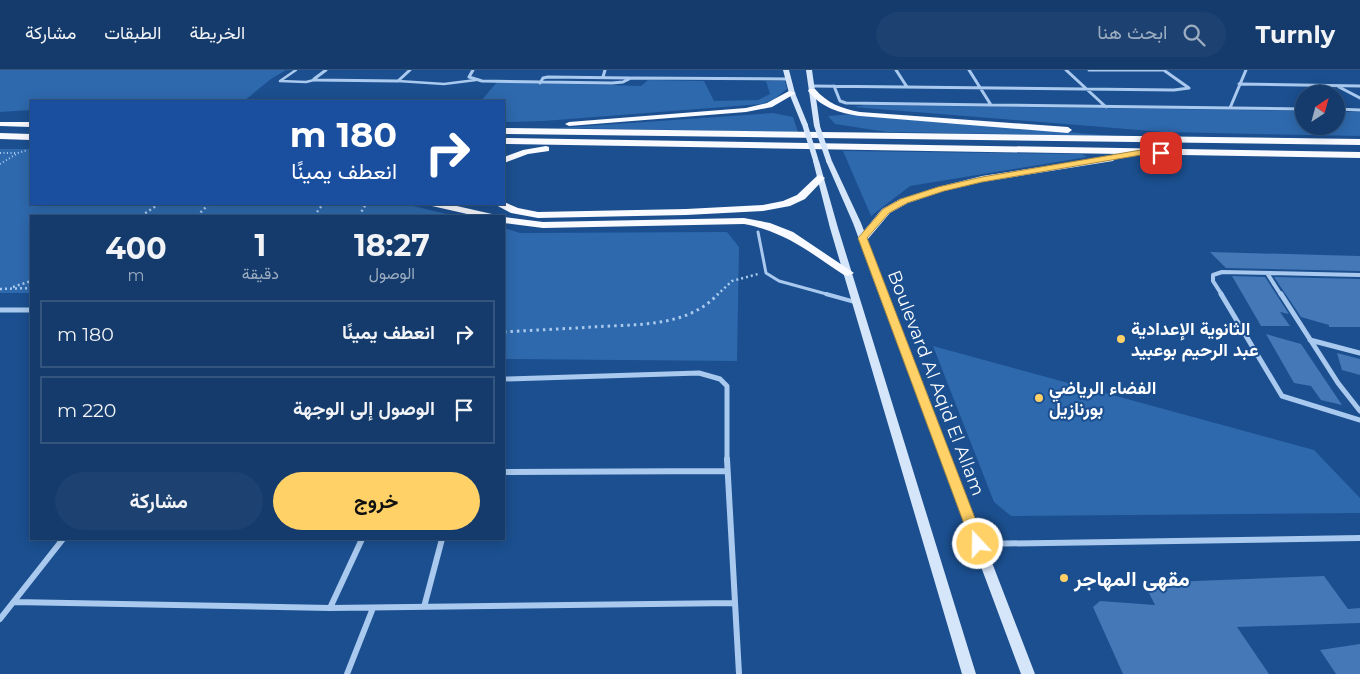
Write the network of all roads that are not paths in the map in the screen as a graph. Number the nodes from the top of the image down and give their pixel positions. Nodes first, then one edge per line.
1 (296, 70) edge
2 (326, 70) edge
3 (410, 70) edge
4 (473, 70) edge
5 (605, 70) edge
6 (651, 70) edge
7 (786, 70) edge
8 (809, 70) edge
9 (896, 70) edge
10 (969, 70) edge
11 (1066, 70) edge
12 (1089, 70) edge
13 (1165, 70) edge
14 (1246, 70) edge
15 (602, 77) junction
16 (631, 78) junction
17 (650, 78) junction
18 (789, 79) junction
19 (314, 80) junction
20 (476, 80) junction
21 (398, 82) junction
22 (540, 83) junction
23 (1239, 84) junction
24 (1295, 85) edge
25 (834, 86) junction
26 (1345, 86) edge
27 (1360, 86) edge
28 (907, 87) junction
29 (811, 88) junction
30 (980, 88) junction
31 (1087, 89) junction
32 (1345, 90) edge
33 (792, 93) junction
34 (1360, 98) edge
35 (991, 105) junction
36 (1106, 107) junction
37 (1230, 108) junction
38 (1295, 109) edge
39 (1345, 109) edge
40 (1360, 110) edge
41 (0, 124) edge
42 (30, 125) edge
43 (505, 127) edge
44 (505, 131) edge
45 (0, 136) edge
46 (30, 137) edge
47 (505, 141) edge
48 (1271, 141) junction
49 (1360, 142) edge
50 (594, 143) junction
51 (1141, 153) junction
52 (1360, 155) edge
53 (505, 160) edge
54 (820, 178) junction
55 (440, 205) edge
56 (501, 205) edge
57 (484, 215) edge
58 (505, 220) edge
59 (758, 232) dead end
60 (862, 238) junction
61 (848, 273) junction
62 (1267, 273) junction
63 (1359, 276) edge
64 (857, 303) junction
65 (0, 310) edge
66 (30, 310) edge
67 (1310, 340) junction
68 (1360, 353) edge
69 (505, 379) edge
70 (1360, 410) edge
71 (1360, 420) edge
72 (727, 471) junction
73 (505, 472) edge
74 (62, 540) edge
75 (362, 540) edge
76 (442, 540) edge
77 (1359, 540) edge
78 (978, 544) junction
79 (14, 602) junction
80 (734, 603) junction
81 (424, 607) junction
82 (330, 608) junction
83 (373, 608) junction
84 (0, 619) edge
85 (348, 674) edge
86 (739, 674) edge
87 (969, 674) edge
88 (1028, 674) edge

1 - 19 lane
2 - 19 street
3 - 21 street
4 - 20 street
5 - 15 street
6 - 17 street
7 - 18 main road
8 - 29 main road, Boulevard Al Aqid El Allam
9 - 28 street
10 - 30 street
11 - 31 street
12 - 13 street
13 - 31 street
14 - 23 street
15 - 16 street
15 - 22 street
16 - 17 street
16 - 22 street
17 - 18 street
18 - 33 main road
19 - 21 street
20 - 21 lane
20 - 22 street
23 - 24 street
23 - 37 street
25 - 28 street
25 - 29 street
25 - 35 street
26 - 27 street
28 - 30 street
29 - 48 highway
29 - 60 main road, Boulevard Al Aqid El Allam, bridge
30 - 31 street
30 - 35 street
31 - 36 street
32 - 34 street
33 - 43 highway
33 - 54 main road, bridge
35 - 36 street
36 - 37 street
37 - 38 street
39 - 40 street
41 - 42 highway
44 - 48 highway
45 - 46 highway
47 - 50 highway
48 - 49 highway
50 - 51 highway
50 - 53 highway
51 - 52 highway
51 - 60 highway
54 - 56 highway
54 - 61 main road
55 - 57 highway
58 - 61 highway
59 - 64 lane
60 - 78 main road, Boulevard Al Aqid El Allam
61 - 64 main road
62 - 63 street
62 - 67 street
62 - 71 street
64 - 87 main road
65 - 66 street
67 - 68 street
67 - 70 street
69 - 72 street
72 - 73 street
72 - 80 street
74 - 79 street
75 - 82 street
76 - 81 street
77 - 78 street
78 - 88 main road, Boulevard Al Aqid El Allam
79 - 82 street
79 - 84 street
80 - 81 street
80 - 86 street
81 - 83 street
82 - 83 street
83 - 85 street

